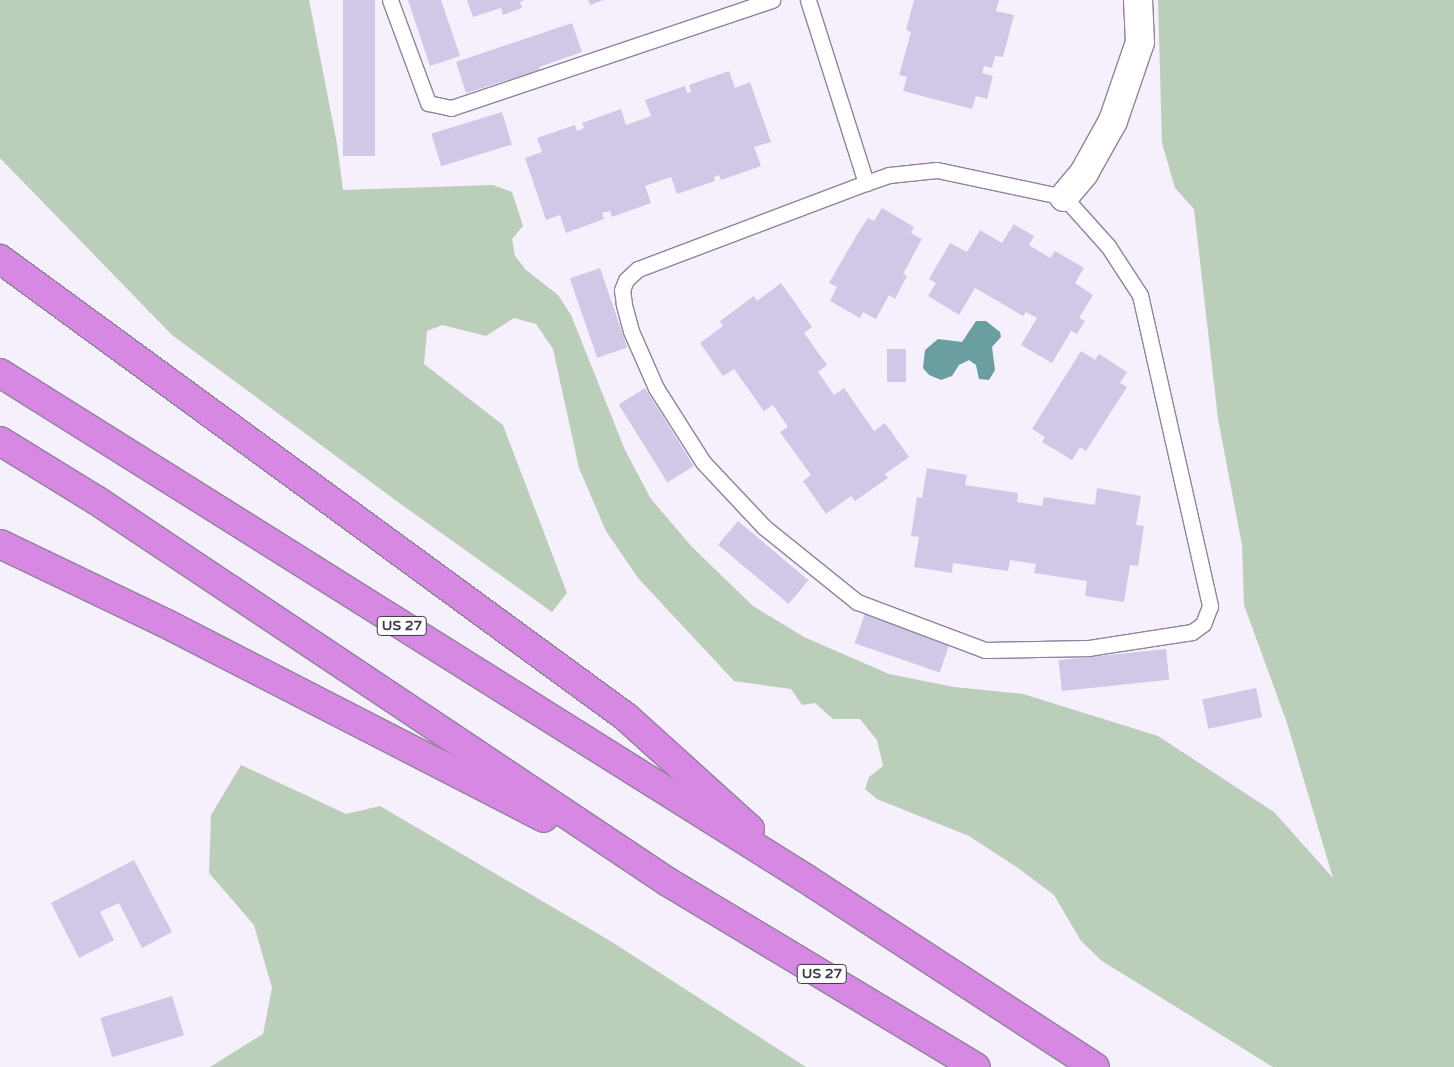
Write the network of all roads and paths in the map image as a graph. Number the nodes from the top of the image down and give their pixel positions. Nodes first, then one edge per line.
1 (390, 0) edge
2 (772, 0) edge
3 (808, 0) edge
4 (1138, 0) edge
5 (866, 183) junction
6 (1064, 197) junction
7 (0, 259) edge
8 (0, 373) edge
9 (0, 441) edge
10 (0, 544) edge
11 (804, 878) junction
12 (668, 882) junction
13 (976, 1067) edge
14 (1094, 1067) edge

1 - 2 lane
3 - 5 lane
4 - 6 street
5 - 6 lane
5 - 6 lane
7 - 11 highway
8 - 11 highway, US 27
9 - 12 highway, US 27
10 - 12 highway
11 - 14 highway, US 27
12 - 13 highway, US 27

